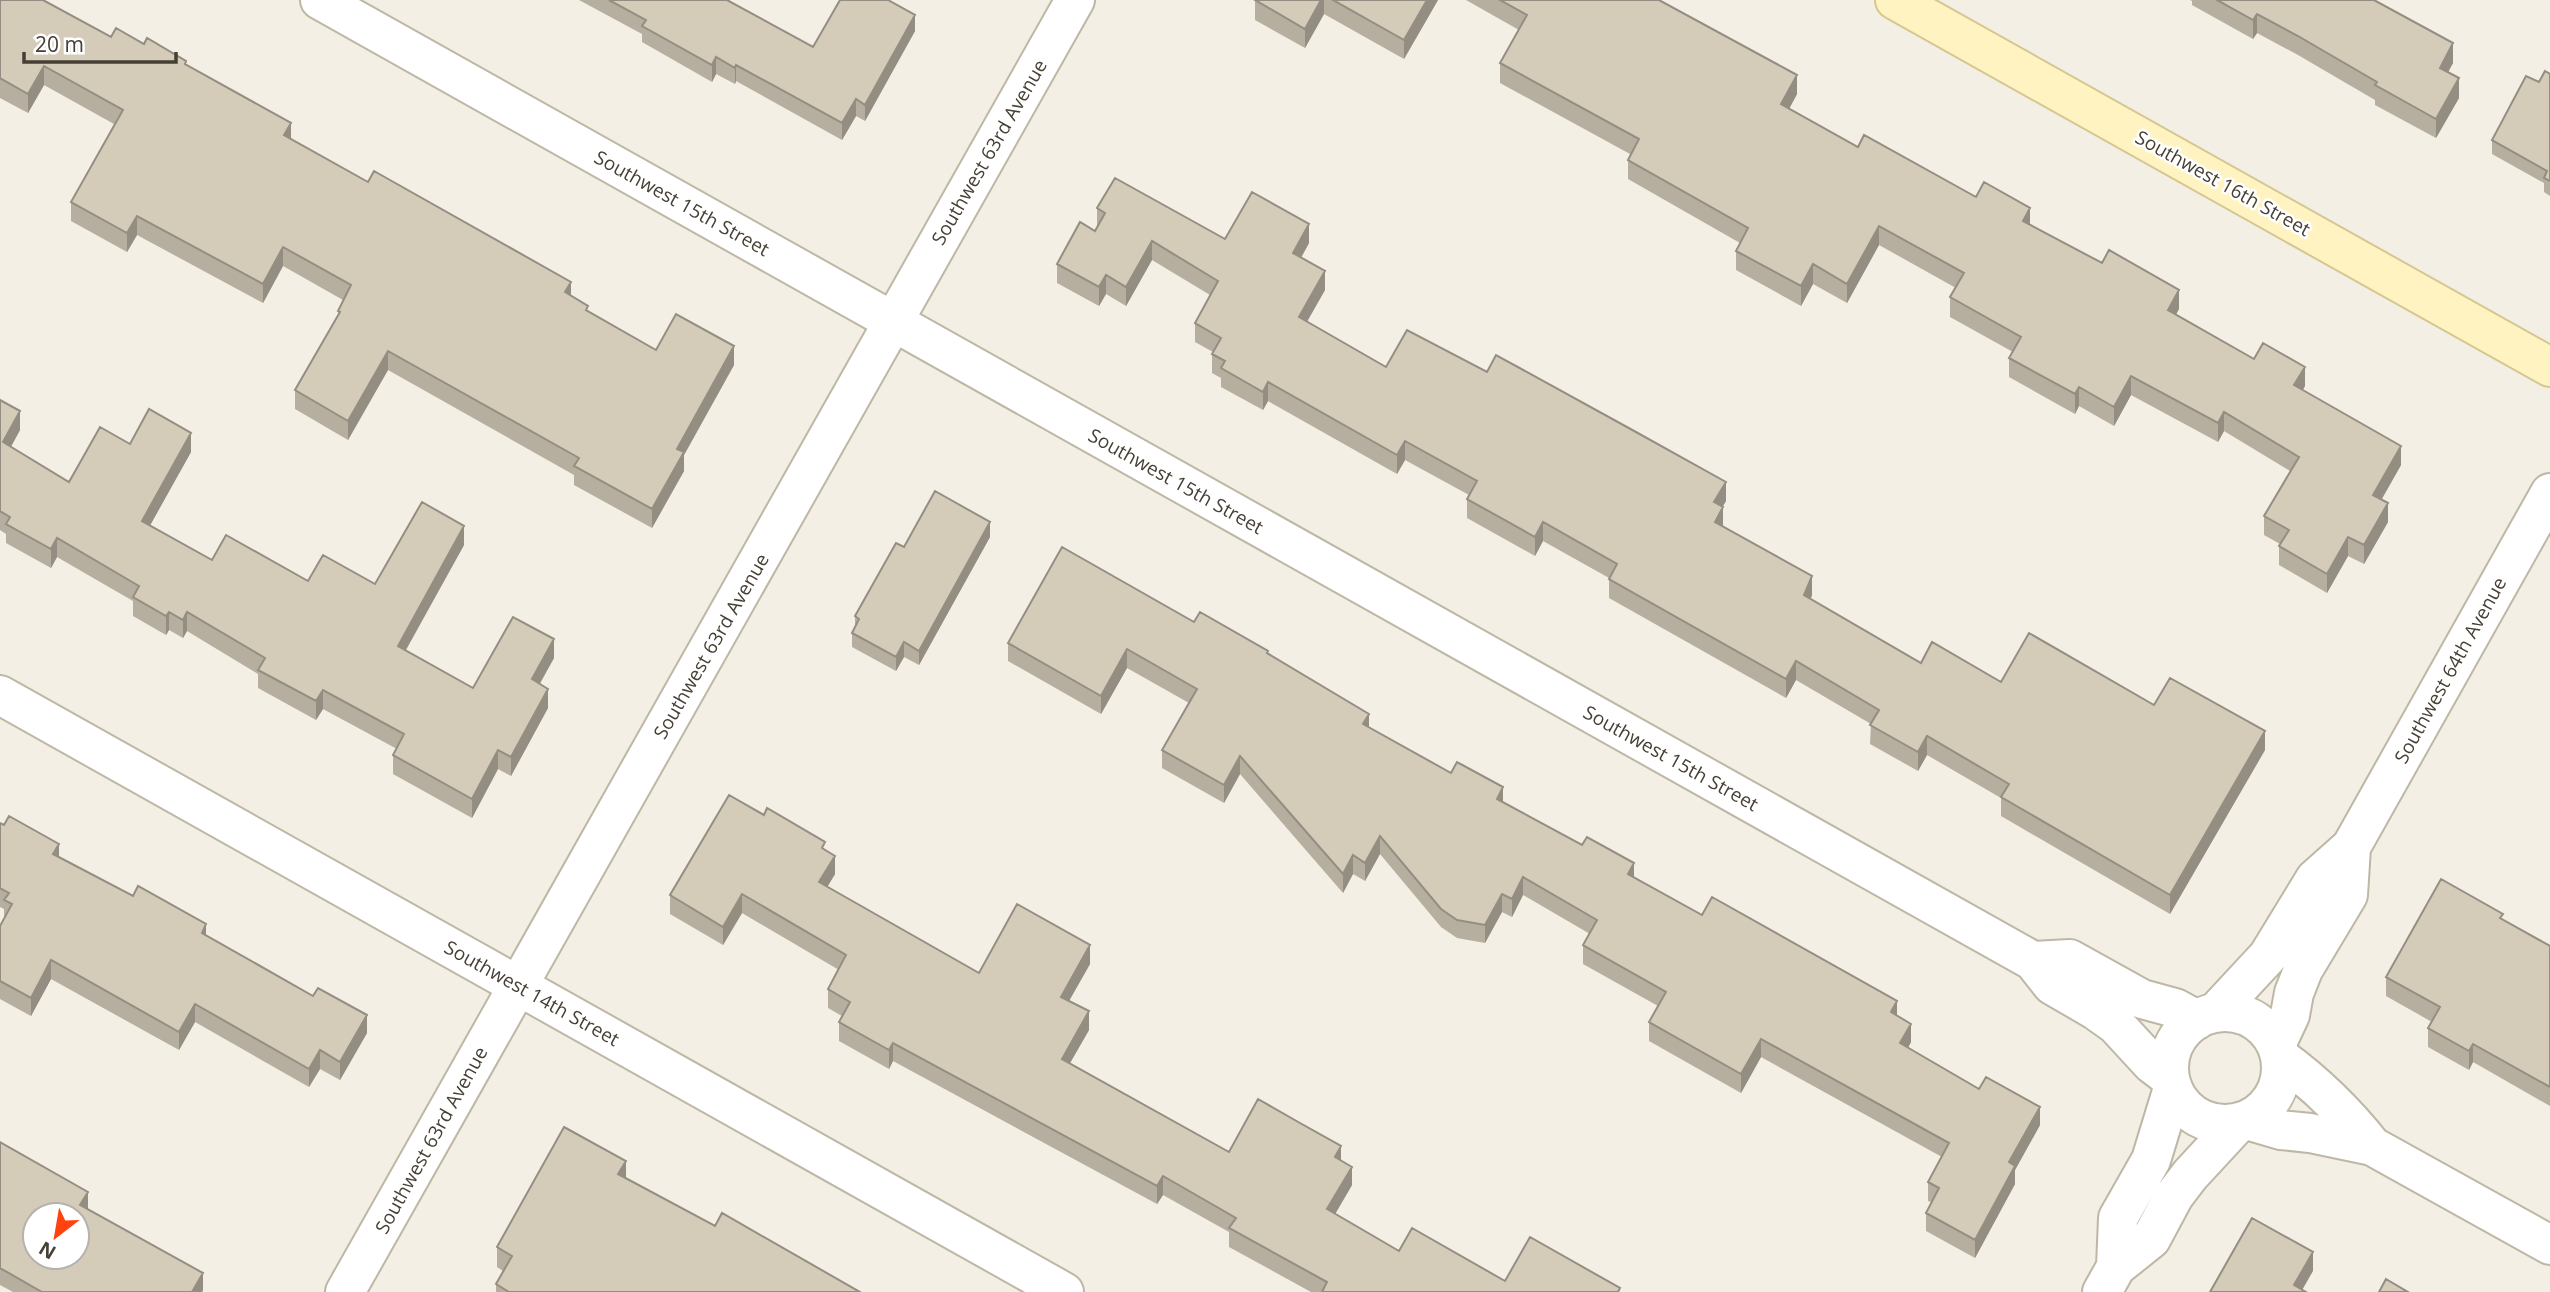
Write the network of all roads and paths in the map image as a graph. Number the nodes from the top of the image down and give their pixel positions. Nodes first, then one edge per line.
1 (320, 0) edge
2 (1076, 0) edge
3 (1895, 0) edge
4 (892, 323) junction
5 (2550, 367) edge
6 (2550, 493) edge
7 (0, 695) edge
8 (2351, 847) junction
9 (2034, 961) junction
10 (518, 986) junction
11 (2206, 1016) junction
12 (2278, 1051) junction
13 (2171, 1083) junction
14 (2243, 1121) junction
15 (2372, 1146) junction
16 (2550, 1245) edge
17 (2109, 1279) edge
18 (345, 1292) edge
19 (1063, 1292) edge

1 - 4 street, Southwest 15th Street
2 - 4 street, Southwest 63rd Avenue
3 - 5 street, Southwest 16th Street
4 - 9 street, Southwest 15th Street
4 - 10 street, Southwest 63rd Avenue
6 - 8 street, Southwest 64th Avenue
7 - 10 street, Southwest 14th Street
8 - 11 street, Southwest 64th Avenue
8 - 12 street, Southwest 64th Avenue
9 - 11 street
9 - 13 street, Southwest 15th Street
10 - 18 street, Southwest 63rd Avenue
10 - 19 street, Southwest 14th Street
11 - 12 street
11 - 13 street
12 - 14 street
12 - 15 street
13 - 14 street
13 - 17 street
14 - 15 street
14 - 17 street
15 - 16 street

